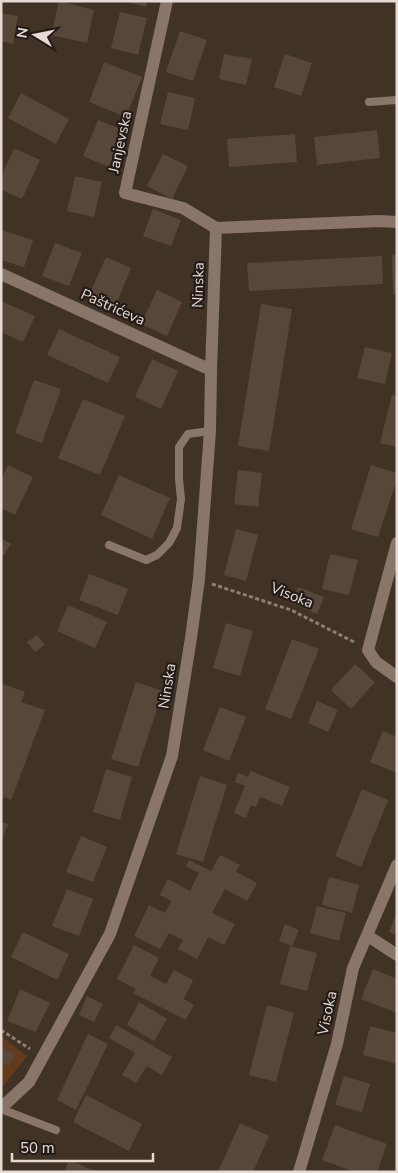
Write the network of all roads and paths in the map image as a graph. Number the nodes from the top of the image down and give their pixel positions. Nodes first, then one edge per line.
1 (167, 1) edge
2 (397, 100) edge
3 (369, 102) dead end
4 (397, 222) edge
5 (216, 228) junction
6 (1, 274) edge
7 (211, 370) junction
8 (210, 431) junction
9 (397, 543) edge
10 (109, 545) dead end
11 (199, 580) junction
12 (368, 650) junction
13 (397, 677) edge
14 (397, 865) edge
15 (368, 936) junction
16 (397, 956) edge
17 (1, 1030) edge
18 (43, 1057) junction
19 (1, 1108) edge
20 (56, 1130) dead end
21 (299, 1172) edge

1 - 5 street, Janjevska
2 - 3 lane
4 - 5 street
5 - 7 street, Ninska
6 - 7 street, Paštrićeva
7 - 8 street, Ninska
8 - 10 lane
8 - 11 street, Ninska
9 - 12 street
11 - 12 path, Visoka
11 - 18 street, Ninska
12 - 13 street
14 - 15 street, Visoka
15 - 16 street
15 - 21 street, Visoka
17 - 18 path
18 - 19 street, Ninska
19 - 20 lane

